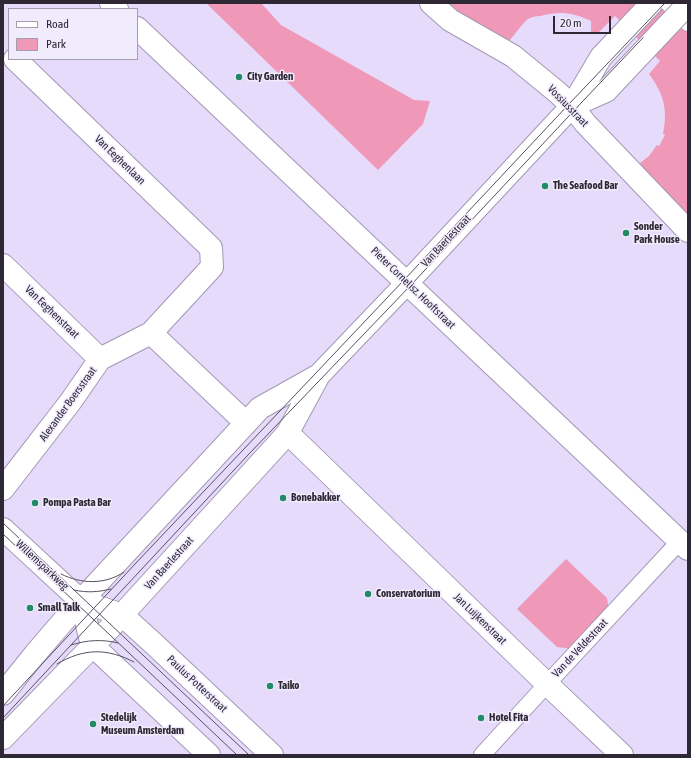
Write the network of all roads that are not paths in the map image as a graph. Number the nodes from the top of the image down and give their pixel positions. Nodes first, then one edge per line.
1 (431, 3) edge
2 (652, 3) edge
3 (668, 3) edge
4 (688, 4) edge
5 (688, 23) edge
6 (138, 29) edge
7 (16, 60) edge
8 (572, 106) junction
9 (688, 231) edge
10 (3, 265) edge
11 (212, 267) joint
12 (407, 283) junction
13 (151, 334) junction
14 (100, 359) junction
15 (319, 375) junction
16 (246, 423) junction
17 (287, 434) junction
18 (3, 489) edge
19 (3, 529) edge
20 (684, 545) edge
21 (81, 601) junction
22 (122, 615) junction
23 (92, 645) junction
24 (547, 684) junction
25 (3, 694) edge
26 (3, 738) edge
27 (209, 755) edge
28 (272, 755) edge
29 (482, 755) edge
30 (622, 755) edge

1 - 8 street, Vossiusstraat
2 - 8 street, Van Baerlestraat
3 - 5 street
4 - 8 street, Van Baerlestraat, bridge
6 - 12 street, Pieter Cornelisz. Hooftstraat
7 - 11 street, Van Eeghenlaan
8 - 9 street, Vossiusstraat
8 - 12 street, Van Baerlestraat
10 - 14 street, Van Eeghenstraat
11 - 13 street, Alexander Boersstraat
12 - 15 street, Van Baerlestraat
12 - 20 street, Pieter Cornelisz. Hooftstraat
13 - 14 street, Alexander Boersstraat
13 - 16 street
14 - 18 street, Alexander Boersstraat
15 - 16 street, Van Baerlestraat
15 - 17 street, Van Baerlestraat
16 - 21 street, Van Baerlestraat
17 - 22 street, Van Baerlestraat
17 - 24 street, Jan Luijkenstraat
19 - 21 street, Willemsparkweg
20 - 24 street, Van de Veldestraat
21 - 22 street
21 - 23 street
21 - 25 street, Van Baerlestraat
22 - 23 street, Van Baerlestraat
22 - 28 street, Paulus Potterstraat
23 - 26 street, Van Baerlestraat
23 - 27 street
24 - 29 street, Van de Veldestraat
24 - 30 street, Jan Luijkenstraat

